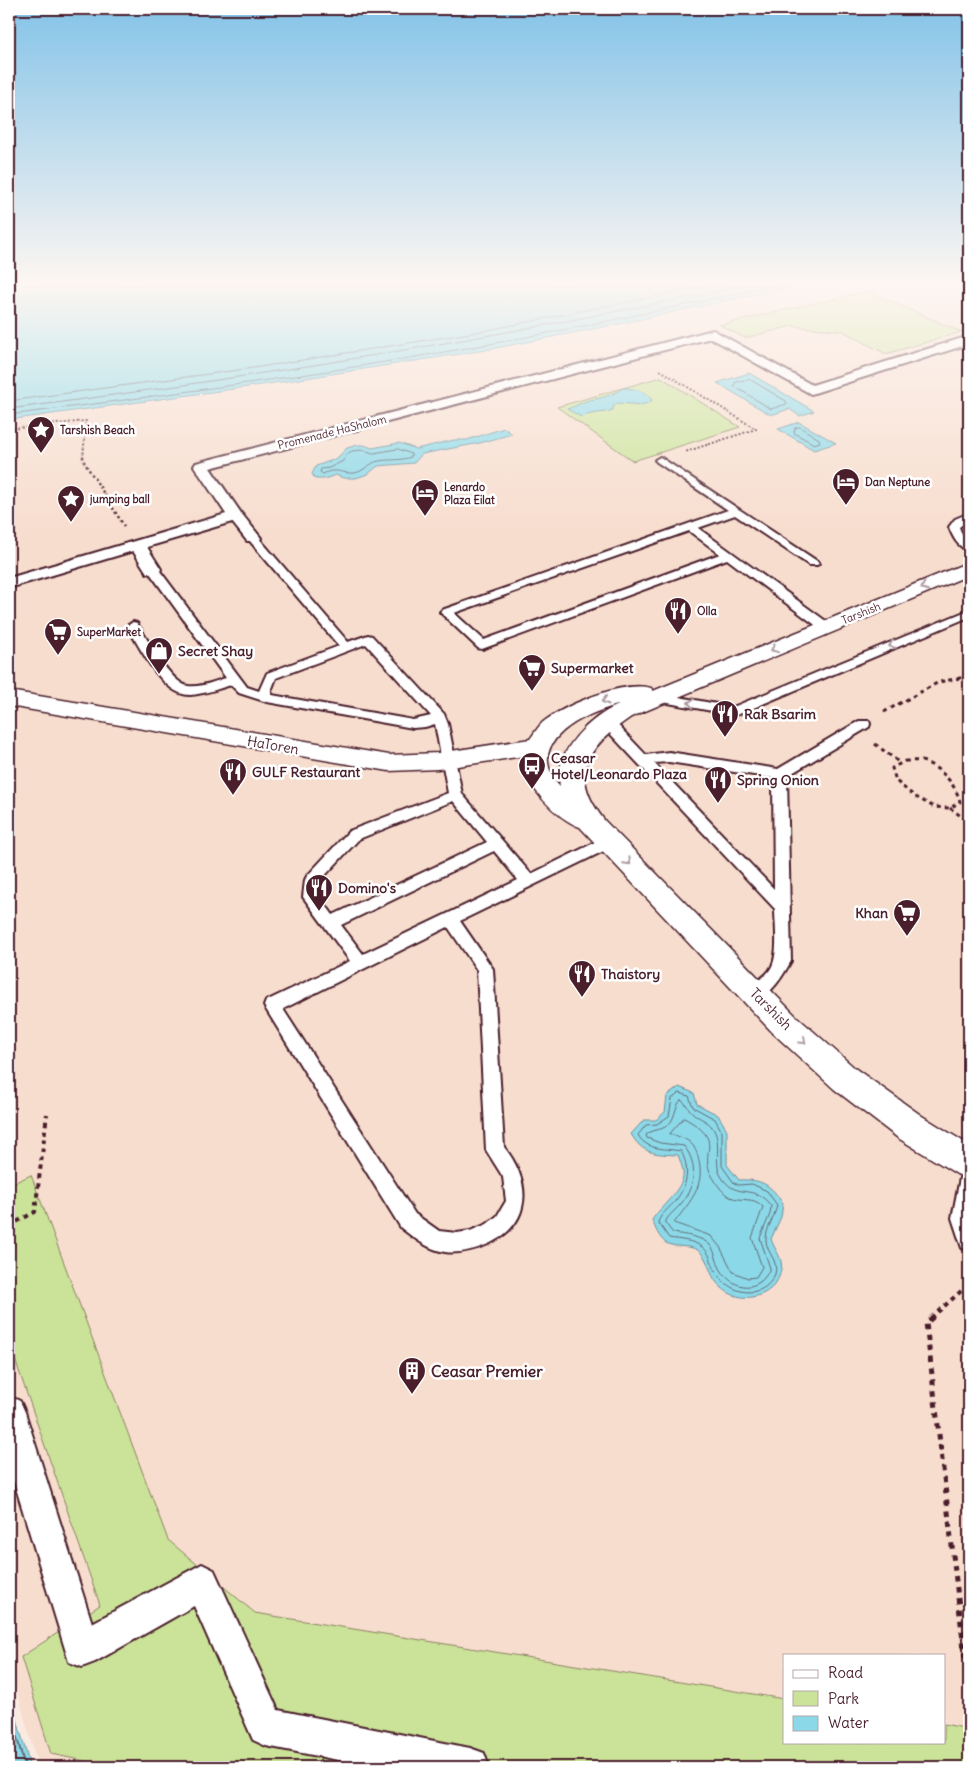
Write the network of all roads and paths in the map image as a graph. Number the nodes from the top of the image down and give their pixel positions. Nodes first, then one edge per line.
1 (584, 367) edge
2 (655, 367) edge
3 (771, 367) edge
4 (884, 367) edge
5 (9, 430) edge
6 (660, 460) joint
7 (736, 511) junction
8 (235, 516) junction
9 (969, 516) edge
10 (689, 526) junction
11 (253, 538) joint
12 (137, 545) junction
13 (969, 548) edge
14 (728, 555) junction
15 (814, 563) dead end
16 (969, 568) edge
17 (152, 569) joint
18 (9, 583) edge
19 (969, 613) edge
20 (133, 626) dead end
21 (826, 627) junction
22 (346, 647) junction
23 (969, 676) edge
24 (234, 680) junction
25 (663, 694) junction
26 (267, 698) junction
27 (9, 699) edge
28 (439, 716) junction
29 (607, 722) junction
30 (864, 724) joint
31 (538, 746) junction
32 (448, 760) junction
33 (644, 760) junction
34 (780, 774) junction
35 (455, 795) junction
36 (950, 808) junction
37 (969, 822) edge
38 (603, 835) junction
39 (496, 844) junction
40 (529, 882) junction
41 (782, 907) junction
42 (451, 920) junction
43 (331, 923) junction
44 (361, 963) junction
45 (755, 993) junction
46 (47, 1114) dead end
47 (969, 1163) edge
48 (969, 1178) edge
49 (9, 1226) edge
50 (969, 1241) edge
51 (969, 1284) edge
52 (9, 1412) edge
53 (969, 1692) edge
54 (470, 1767) edge

1 - 8 street, Promenade HaShalom
2 - 6 path
3 - 4 street, Promenade HaShalom
5 - 12 path
6 - 7 lane
7 - 10 lane
7 - 15 lane
8 - 11 street
8 - 12 street
9 - 13 lane
10 - 14 lane
10 - 14 lane
11 - 22 lane
12 - 17 street
12 - 18 street
14 - 21 lane
16 -> 21 street, Tarshish
17 - 24 lane
19 -> 25 lane
20 - 24 lane
21 -> 25 street, Tarshish
22 - 26 lane
22 - 28 lane
23 - 30 path
24 - 26 lane
25 - 29 street, Tarshish
25 -> 31 street, Tarshish
26 - 28 lane
27 - 32 street, HaToren
28 - 32 lane
29 - 33 lane
29 - 38 street, Tarshish
30 - 34 lane
31 - 32 street, HaToren
31 - 38 street, Tarshish
32 - 35 lane
33 - 34 lane
33 - 41 lane
34 - 41 lane
35 - 39 lane
35 - 43 lane
36 - 36 path
36 - 37 path
38 - 40 lane
38 -> 45 street, Tarshish
39 - 40 lane
39 - 43 lane
40 - 42 lane
41 - 45 lane
42 - 44 lane
42 - 44 lane
43 - 44 lane
45 -> 47 street, Tarshish
46 - 49 path
48 - 50 lane
51 - 53 path
52 - 54 street

